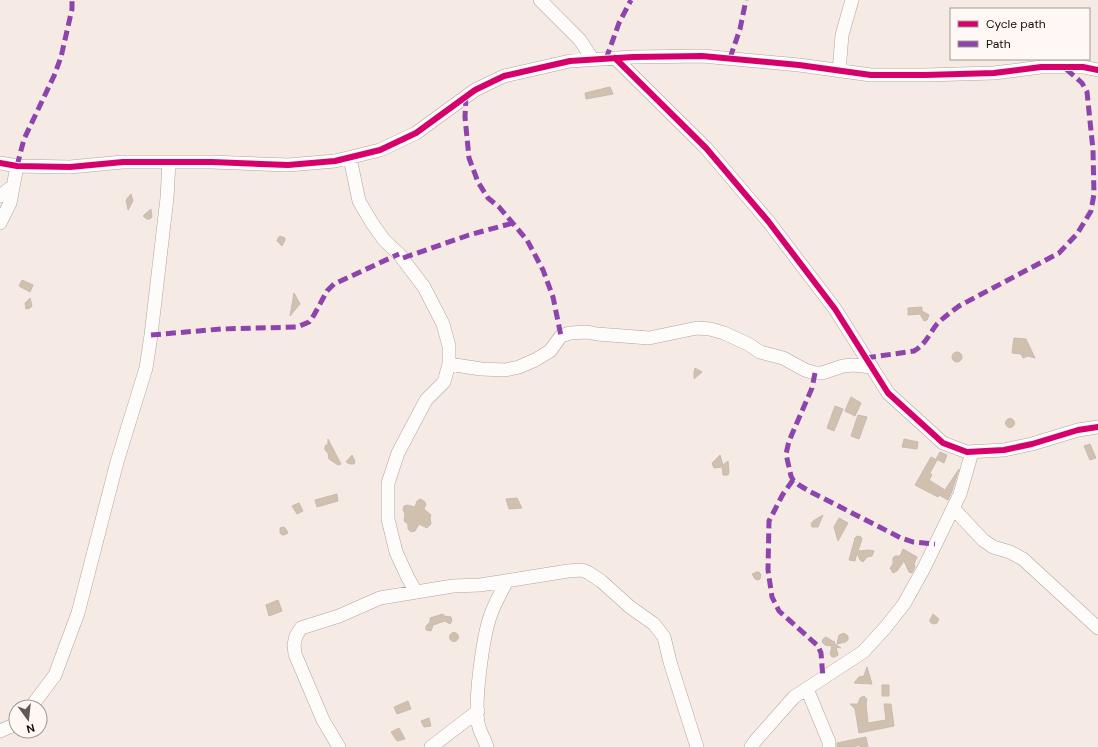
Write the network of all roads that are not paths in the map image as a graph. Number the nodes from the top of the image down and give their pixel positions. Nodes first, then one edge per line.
1 (540, 0) edge
2 (852, 0) edge
3 (616, 58) junction
4 (592, 60) junction
5 (1098, 70) edge
6 (839, 71) junction
7 (350, 158) junction
8 (169, 162) junction
9 (0, 163) edge
10 (17, 166) junction
11 (13, 186) junction
12 (0, 196) edge
13 (0, 223) edge
14 (449, 364) junction
15 (872, 367) junction
16 (1098, 427) edge
17 (972, 452) junction
18 (953, 508) junction
19 (507, 581) junction
20 (416, 592) junction
21 (1098, 628) edge
22 (806, 689) junction
23 (38, 699) edge
24 (478, 711) junction
25 (338, 747) edge
26 (432, 747) edge
27 (488, 747) edge
28 (697, 747) edge
29 (751, 747) edge
30 (829, 747) edge

1 - 4 street
2 - 6 street
3 - 4 street
3 - 6 street
3 - 15 street
4 - 7 street
5 - 6 street
7 - 8 street
7 - 14 street
8 - 10 street
8 - 23 street
9 - 10 street
10 - 11 street
11 - 12 street
11 - 13 street
14 - 15 street
14 - 20 street
15 - 17 street
16 - 17 street
17 - 18 street
18 - 21 street
18 - 22 street
19 - 20 street
19 - 24 street
19 - 28 street
20 - 25 street
22 - 29 street
22 - 30 street
24 - 26 street
24 - 27 street

